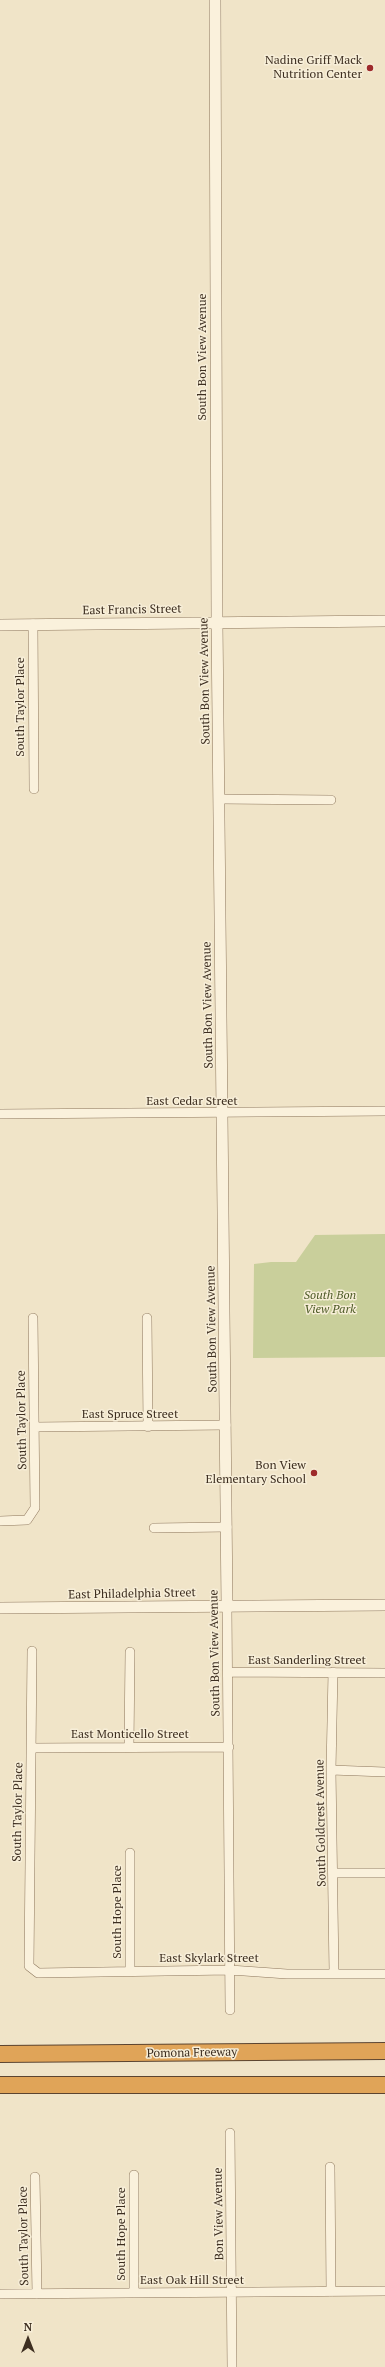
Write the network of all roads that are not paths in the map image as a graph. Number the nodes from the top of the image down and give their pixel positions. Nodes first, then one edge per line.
1 (214, 0) edge
2 (385, 621) edge
3 (217, 622) junction
4 (33, 624) junction
5 (0, 625) edge
6 (34, 789) dead end
7 (219, 799) junction
8 (331, 800) dead end
9 (385, 1110) edge
10 (0, 1114) edge
11 (222, 1114) junction
12 (33, 1318) dead end
13 (148, 1318) dead end
14 (226, 1425) junction
15 (34, 1427) junction
16 (148, 1427) junction
17 (0, 1521) edge
18 (227, 1527) junction
19 (154, 1528) dead end
20 (385, 1604) edge
21 (228, 1606) junction
22 (0, 1608) edge
23 (32, 1651) dead end
24 (130, 1652) dead end
25 (229, 1672) junction
26 (333, 1672) junction
27 (385, 1673) edge
28 (229, 1746) junction
29 (129, 1747) junction
30 (31, 1748) junction
31 (331, 1770) junction
32 (385, 1772) edge
33 (130, 1854) dead end
34 (334, 1873) junction
35 (385, 1873) edge
36 (33, 1970) joint
37 (230, 1970) junction
38 (130, 1971) junction
39 (334, 1973) junction
40 (385, 1974) edge
41 (230, 2010) dead end
42 (385, 2051) edge
43 (0, 2054) edge
44 (0, 2085) edge
45 (385, 2085) edge
46 (230, 2133) dead end
47 (330, 2167) dead end
48 (134, 2175) dead end
49 (35, 2177) dead end
50 (385, 2291) edge
51 (231, 2292) junction
52 (331, 2292) junction
53 (134, 2293) junction
54 (0, 2294) edge
55 (37, 2294) junction
56 (232, 2367) edge

1 - 3 street, South Bon View Avenue
2 - 3 street, East Francis Street
3 - 4 street, East Francis Street
3 - 7 street, South Bon View Avenue
4 - 5 street, East Francis Street
4 - 6 street, South Taylor Place
7 - 8 street
7 - 11 street, South Bon View Avenue
9 - 11 street, East Cedar Street
10 - 11 street, East Cedar Street
11 - 14 street, South Bon View Avenue
12 - 15 street, South Taylor Place
13 - 16 street
14 - 16 street, East Spruce Street
14 - 18 street, South Bon View Avenue
15 - 16 street, East Spruce Street
15 - 17 street, South Taylor Place
18 - 19 street
18 - 21 street, South Bon View Avenue
20 - 21 street, East Philadelphia Street
21 - 22 street, East Philadelphia Street
21 - 25 street, South Bon View Avenue
23 - 30 street, South Taylor Place
24 - 29 street
25 - 26 street, East Sanderling Street
25 - 28 street, South Bon View Avenue
26 - 27 street, East Sanderling Street
26 - 31 street, South Goldcrest Avenue
28 - 29 street, East Monticello Street
28 - 37 street, South Bon View Avenue
29 - 30 street, East Monticello Street
30 - 36 street, South Taylor Place
31 - 32 street
31 - 34 street, South Goldcrest Avenue
33 - 38 street, South Hope Place
34 - 35 street
34 - 39 street, South Goldcrest Avenue
36 - 38 street, East Skylark Street
37 - 38 street, East Skylark Street
37 - 39 street, East Skylark Street
37 - 41 street, South Bon View Avenue
39 - 40 street, East Skylark Street
42 - 43 highway, Pomona Freeway
44 - 45 highway
46 - 51 street, Bon View Avenue
47 - 52 street
48 - 53 street, South Hope Place
49 - 55 street, South Taylor Place
50 - 52 street, East Oak Hill Street
51 - 52 street, East Oak Hill Street
51 - 53 street, East Oak Hill Street
51 - 56 street, Bon View Avenue
53 - 55 street, East Oak Hill Street
54 - 55 street, East Oak Hill Street

